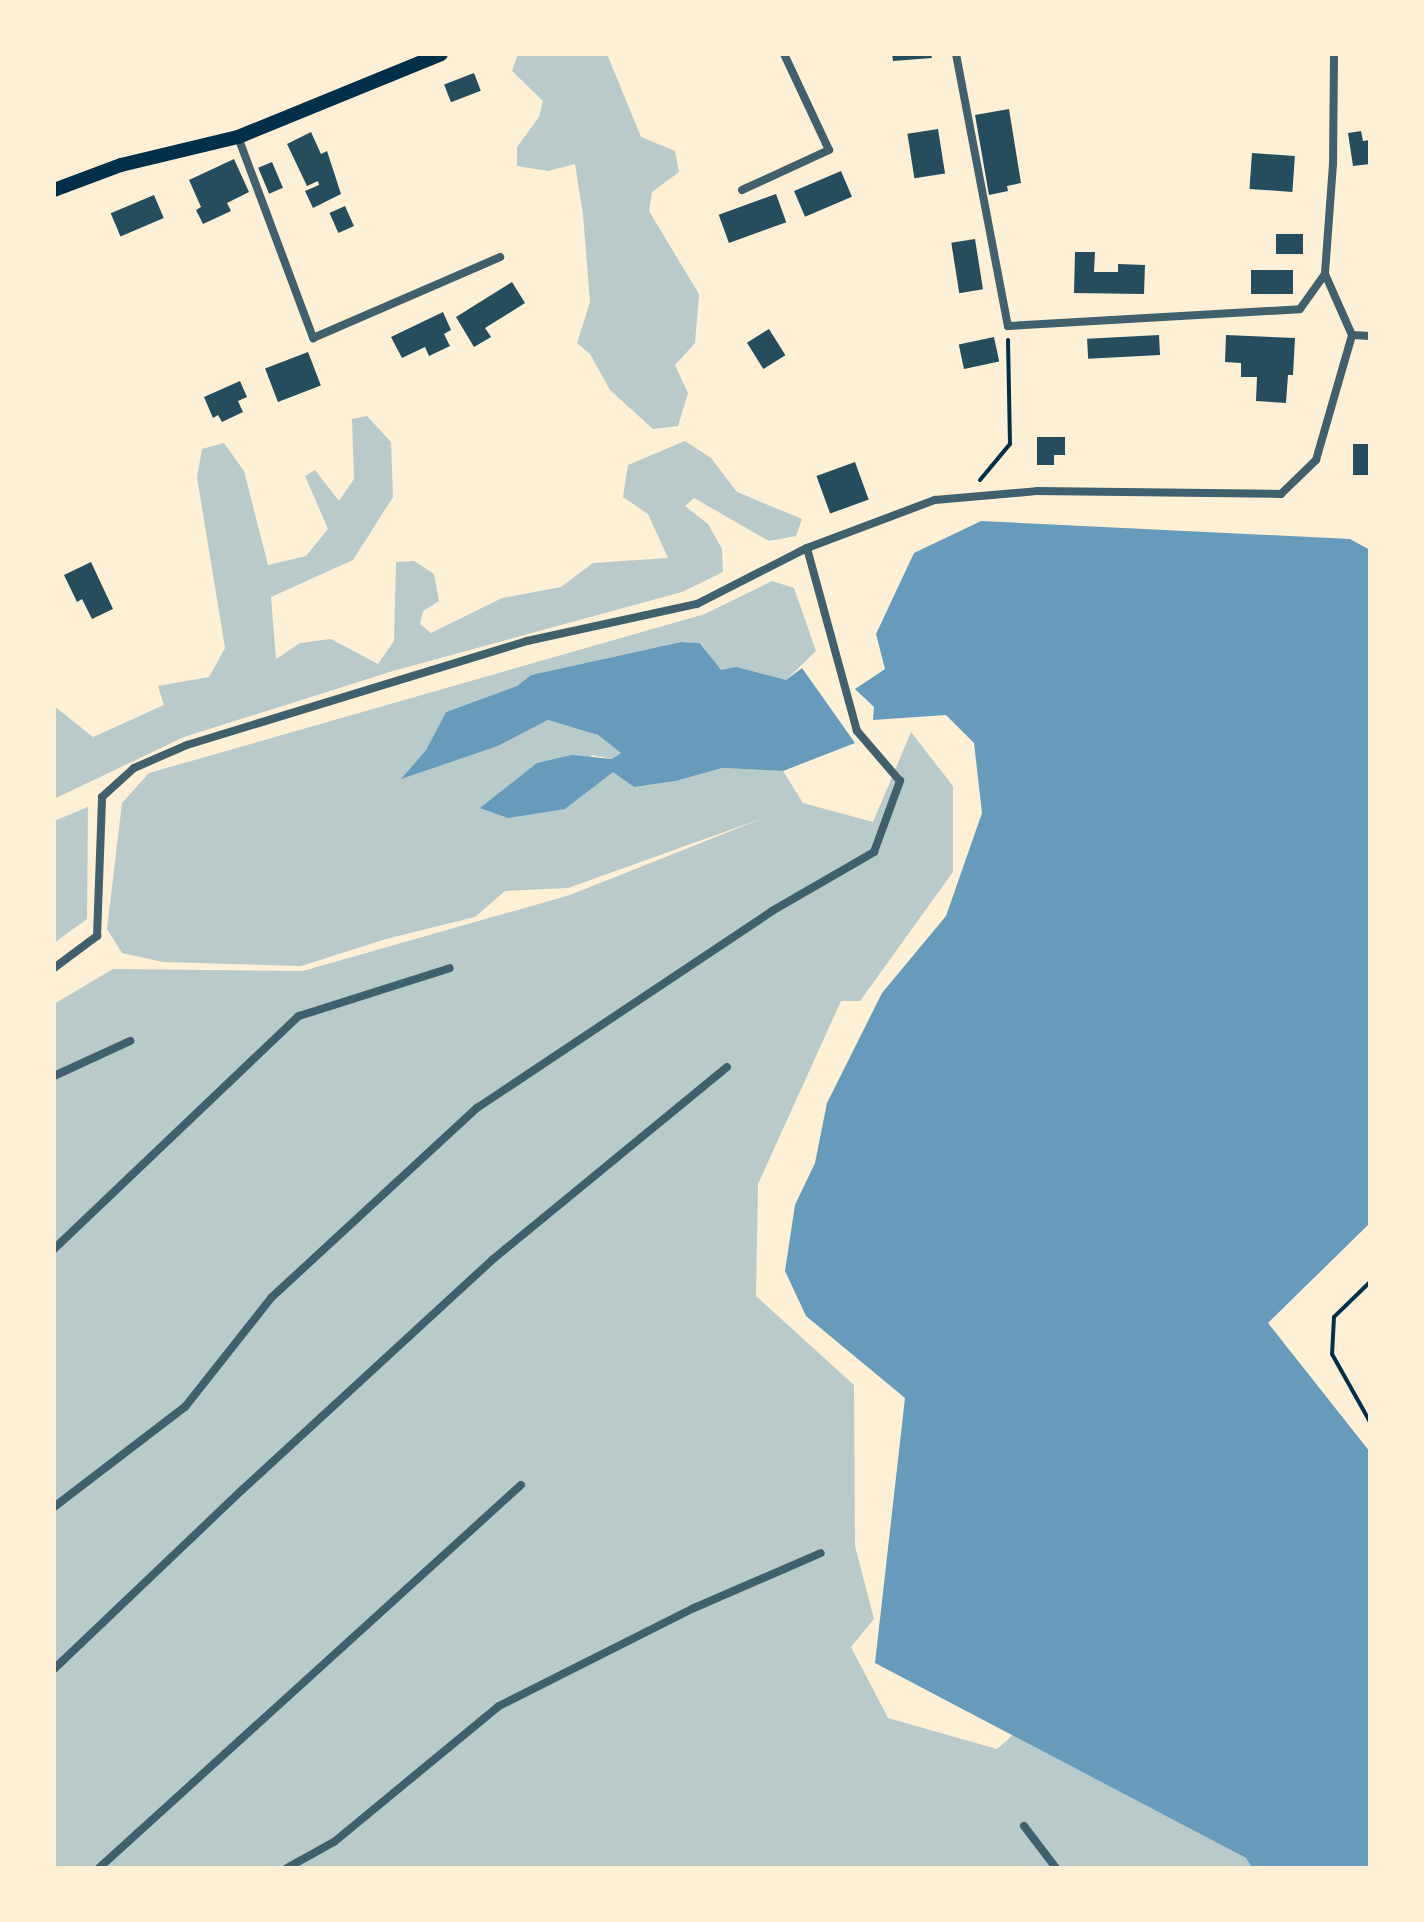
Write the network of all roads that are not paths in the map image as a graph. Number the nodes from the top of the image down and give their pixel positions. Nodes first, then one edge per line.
1 (441, 54) edge
2 (784, 54) edge
3 (956, 54) edge
4 (1334, 54) edge
5 (238, 137) junction
6 (54, 190) edge
7 (742, 190) dead end
8 (500, 257) dead end
9 (1325, 274) junction
10 (1352, 335) junction
11 (1370, 336) edge
12 (807, 548) junction
13 (54, 968) edge
14 (450, 968) dead end
15 (130, 1041) dead end
16 (727, 1067) dead end
17 (54, 1076) edge
18 (54, 1249) edge
19 (521, 1485) dead end
20 (54, 1507) edge
21 (821, 1553) dead end
22 (54, 1669) edge
23 (1024, 1826) dead end
24 (99, 1868) edge
25 (287, 1868) edge
26 (1056, 1868) edge

1 - 5 main road
2 - 7 street
3 - 9 street
4 - 9 street
5 - 6 main road
5 - 8 street
9 - 10 street
10 - 11 street
10 - 12 street
12 - 13 street
12 - 20 street
14 - 18 street
15 - 17 street
16 - 22 street
19 - 24 street
21 - 25 street
23 - 26 street

